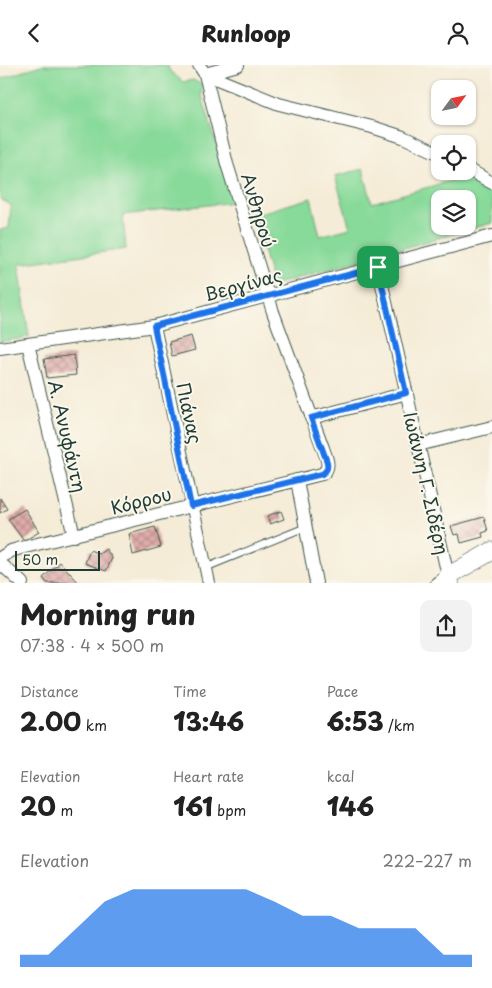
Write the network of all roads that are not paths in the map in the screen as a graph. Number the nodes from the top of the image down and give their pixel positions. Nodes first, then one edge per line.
1 (238, 65) edge
2 (202, 70) edge
3 (431, 150) edge
4 (476, 174) edge
5 (492, 183) edge
6 (492, 236) edge
7 (378, 267) junction
8 (268, 296) junction
9 (154, 326) junction
10 (28, 344) junction
11 (0, 348) edge
12 (406, 393) junction
13 (311, 418) junction
14 (492, 427) edge
15 (418, 445) junction
16 (322, 474) joint
17 (297, 480) junction
18 (191, 506) junction
19 (306, 527) junction
20 (74, 536) junction
21 (492, 551) edge
22 (0, 558) edge
23 (0, 563) edge
24 (205, 568) junction
25 (445, 581) edge
26 (22, 583) edge
27 (209, 583) edge
28 (316, 583) edge

1 - 2 street
2 - 3 street
2 - 8 street, Ανθηρού
4 - 5 street
6 - 7 street, Βεργίνας
7 - 8 street, Βεργίνας
7 - 12 street, Ιωάννη Γ. Σιδέρη
8 - 9 street, Βεργίνας
8 - 13 street, Ανθηρού
9 - 10 street, Βεργίνας
9 - 18 street, Πιάνας
10 - 11 street, Βεργίνας
10 - 20 street, Α. Ανυφάντη
12 - 13 street
12 - 15 street, Ιωάννη Γ. Σιδέρη
13 - 16 street, Ανθηρού
14 - 15 street
15 - 25 street, Ιωάννη Γ. Σιδέρη
16 - 17 street, Κόρρου
17 - 18 street, Κόρρου
17 - 19 street
18 - 20 street, Κόρρου
18 - 24 street, Πιάνας
19 - 24 lane
19 - 28 street
20 - 22 street, Κόρρου
21 - 25 street
23 - 26 street
24 - 27 street, Πιάνας

